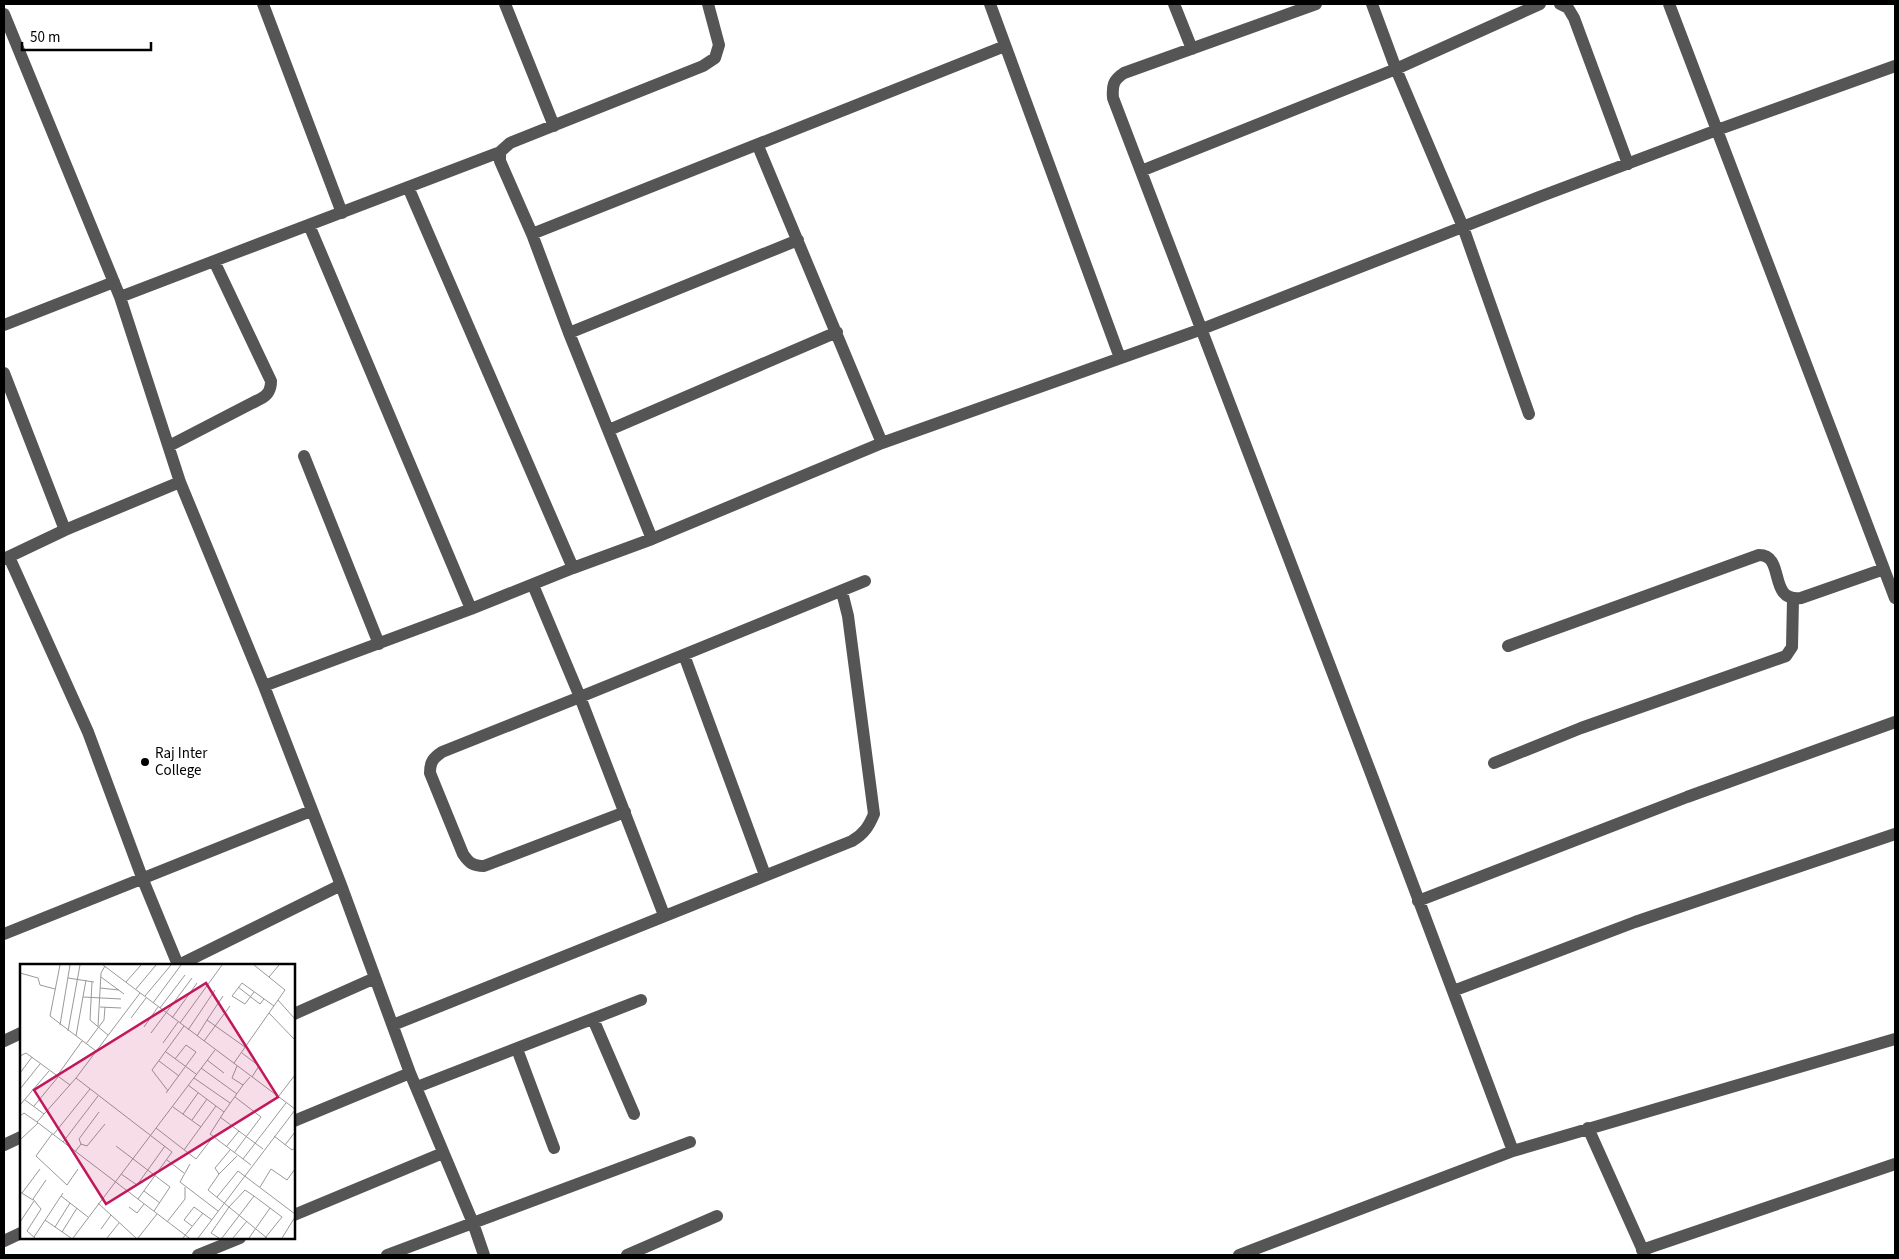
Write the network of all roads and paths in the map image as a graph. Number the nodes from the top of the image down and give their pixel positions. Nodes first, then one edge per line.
1 (263, 4) edge
2 (505, 4) edge
3 (990, 4) edge
4 (1174, 4) edge
5 (1316, 4) edge
6 (1372, 4) edge
7 (1540, 4) edge
8 (1560, 4) edge
9 (1668, 4) edge
10 (711, 5) edge
11 (4, 14) edge
12 (1006, 46) junction
13 (1192, 49) junction
14 (1895, 66) edge
15 (1396, 69) junction
16 (554, 126) junction
17 (1717, 130) junction
18 (758, 146) junction
19 (500, 152) junction
20 (1628, 164) junction
21 (1141, 171) junction
22 (408, 187) junction
23 (342, 213) junction
24 (309, 225) junction
25 (1463, 227) junction
26 (532, 234) junction
27 (798, 240) junction
28 (214, 262) junction
29 (114, 282) junction
30 (120, 297) junction
31 (4, 325) edge
32 (1202, 329) junction
33 (837, 332) junction
34 (569, 333) junction
35 (1120, 358) junction
36 (4, 373) edge
37 (1528, 414) dead end
38 (609, 430) junction
39 (882, 443) junction
40 (169, 446) junction
41 (304, 456) dead end
42 (180, 482) junction
43 (65, 530) junction
44 (652, 539) junction
45 (7, 558) edge
46 (572, 568) junction
47 (1884, 569) junction
48 (865, 581) dead end
49 (534, 584) junction
50 (842, 592) junction
51 (1895, 598) edge
52 (1793, 599) junction
53 (472, 609) junction
54 (379, 644) junction
55 (1508, 646) dead end
56 (684, 655) junction
57 (264, 686) junction
58 (580, 697) junction
59 (1895, 722) edge
60 (1494, 763) dead end
61 (311, 811) junction
62 (624, 812) junction
63 (1895, 834) edge
64 (765, 875) junction
65 (142, 880) junction
66 (341, 885) junction
67 (1418, 900) junction
68 (664, 915) junction
69 (4, 934) edge
70 (179, 964) edge
71 (181, 964) edge
72 (375, 978) junction
73 (1453, 991) junction
74 (641, 1000) dead end
75 (295, 1014) edge
76 (593, 1019) junction
77 (392, 1025) junction
78 (20, 1033) edge
79 (1895, 1039) edge
80 (4, 1041) edge
81 (516, 1049) junction
82 (410, 1073) junction
83 (417, 1087) junction
84 (634, 1114) dead end
85 (295, 1121) edge
86 (1588, 1128) junction
87 (20, 1137) edge
88 (690, 1142) dead end
89 (4, 1145) edge
90 (554, 1148) dead end
91 (1513, 1151) junction
92 (442, 1153) junction
93 (1895, 1164) edge
94 (295, 1215) edge
95 (717, 1216) dead end
96 (473, 1223) junction
97 (20, 1233) edge
98 (238, 1239) edge
99 (4, 1240) edge
100 (1643, 1253) edge
101 (198, 1255) edge
102 (387, 1255) edge
103 (484, 1255) edge
104 (627, 1255) edge
105 (1239, 1255) edge

1 - 23 street
2 - 16 street
3 - 12 street
4 - 13 street
5 - 13 street
6 - 15 street
7 - 15 street
8 - 20 street
9 - 17 street
10 - 16 street
11 - 29 street
12 - 18 street
12 - 35 street
13 - 21 street
14 - 17 street
15 - 21 street
15 - 25 street
16 - 19 street
17 - 20 street
17 - 47 street
18 - 26 street
18 - 27 street
19 - 22 street
19 - 26 street
20 - 25 street
21 - 32 street
22 - 23 street
22 - 46 street
23 - 24 street
24 - 28 street
24 - 53 street
25 - 32 street
25 - 37 street
26 - 34 street
27 - 33 street
27 - 34 street
28 - 30 street
28 - 40 street
29 - 30 street
29 - 31 street
30 - 40 street
32 - 35 street
32 - 67 street
33 - 38 street
33 - 39 street
34 - 38 street
35 - 39 street
36 - 43 street
38 - 44 street
39 - 44 street
40 - 42 street
41 - 54 street
42 - 43 street
42 - 57 street
43 - 45 street
44 - 46 street
45 - 65 street
46 - 49 street
47 - 51 street
47 - 52 street
48 - 50 street
49 - 53 street
49 - 58 street
50 - 56 street
50 - 64 street
52 - 55 street
52 - 60 street
53 - 54 street
54 - 57 street
56 - 58 street
56 - 64 street
57 - 61 street
58 - 62 street
58 - 62 street
59 - 67 street
61 - 65 street
61 - 66 street
62 - 68 street
63 - 73 street
64 - 68 street
65 - 69 street
65 - 70 street
66 - 71 street
66 - 72 street
67 - 73 street
68 - 77 street
72 - 75 street
72 - 77 street
73 - 91 street
74 - 76 street
76 - 81 street
76 - 84 street
77 - 82 street
78 - 80 street
79 - 86 street
81 - 83 street
81 - 90 street
82 - 83 street
82 - 85 street
83 - 92 street
86 - 91 street
86 - 100 street
87 - 89 street
88 - 96 street
91 - 105 street
92 - 94 street
92 - 96 street
93 - 100 street
95 - 104 street
96 - 102 street
96 - 103 street
97 - 99 street
98 - 101 street

